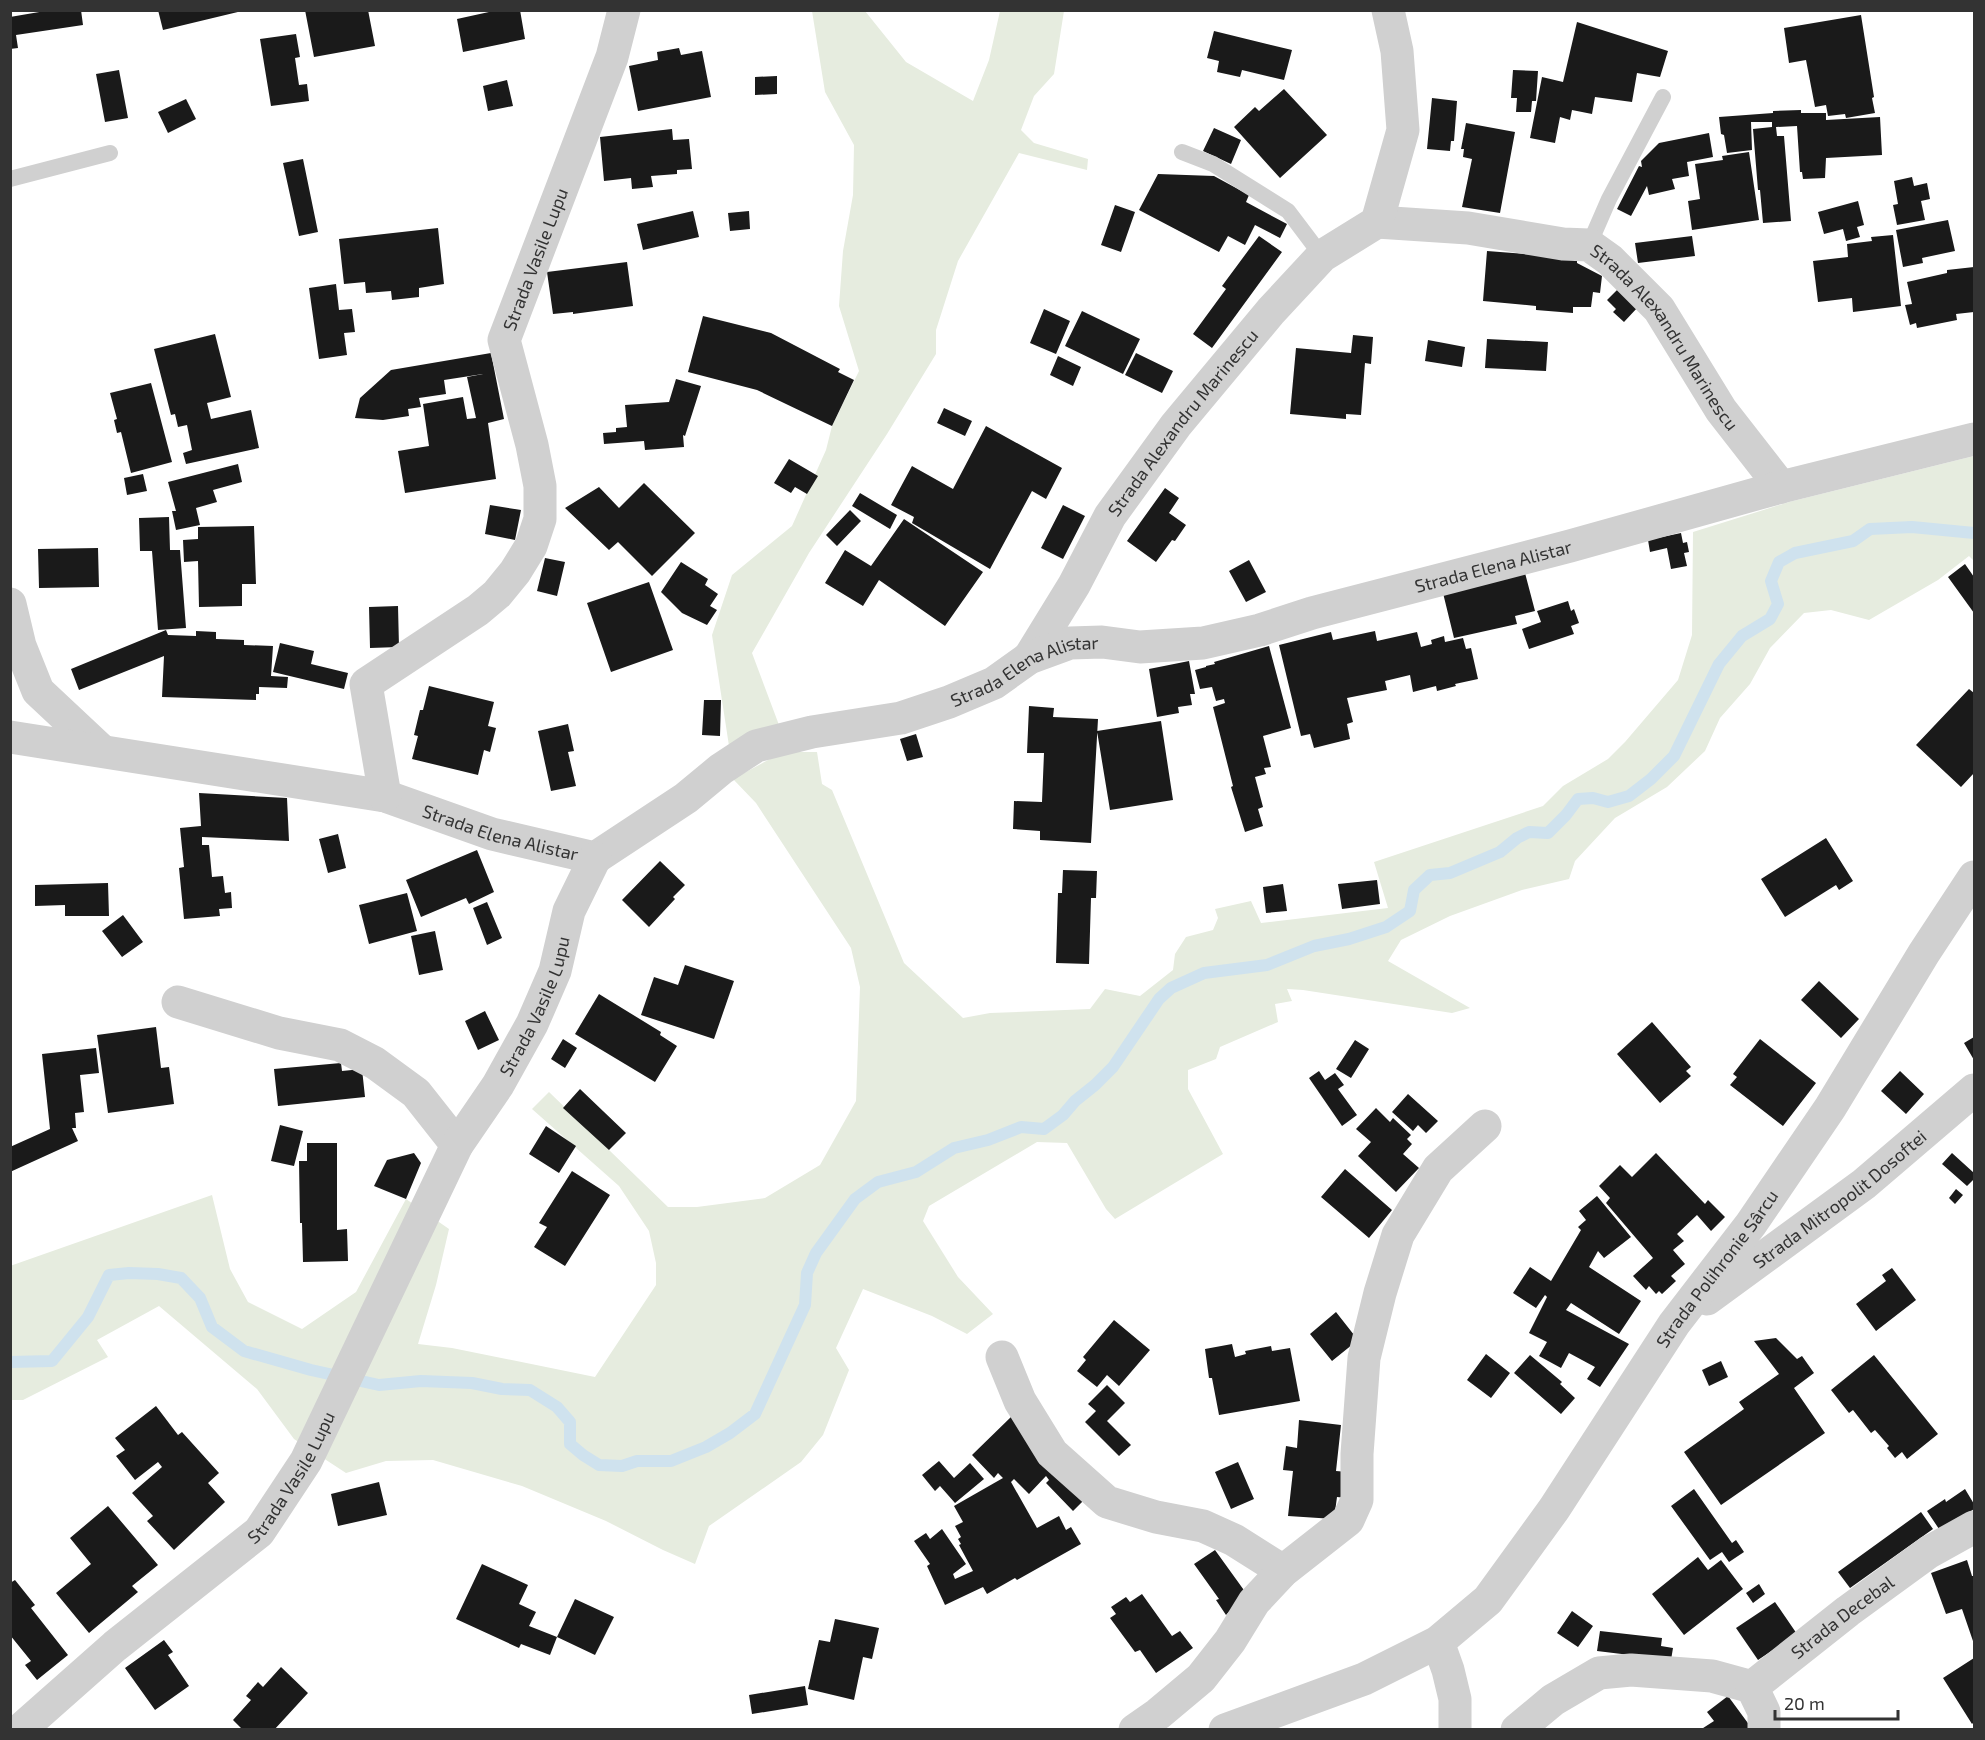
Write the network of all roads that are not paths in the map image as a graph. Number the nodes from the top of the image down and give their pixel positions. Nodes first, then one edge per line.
1 (624, 10) edge
2 (1388, 10) edge
3 (1663, 97) dead end
4 (1182, 152) dead end
5 (110, 153) dead end
6 (10, 179) edge
7 (1377, 222) junction
8 (1589, 245) junction
9 (1322, 256) junction
10 (1974, 439) edge
11 (1781, 488) junction
12 (10, 604) edge
13 (1029, 658) junction
14 (10, 736) edge
15 (101, 750) junction
16 (385, 796) junction
17 (595, 858) junction
18 (1974, 877) edge
19 (178, 1002) dead end
20 (1974, 1090) edge
21 (1485, 1126) dead end
22 (457, 1145) junction
23 (1674, 1323) junction
24 (1002, 1357) dead end
25 (1974, 1527) edge
26 (1283, 1571) junction
27 (1438, 1642) junction
28 (1752, 1687) junction
29 (20, 1730) edge
30 (1135, 1730) edge
31 (1225, 1730) edge
32 (1455, 1730) edge
33 (1517, 1730) edge
34 (1764, 1730) edge

1 - 16 street, Strada Vasile Lupu
2 - 7 street
3 - 8 lane
4 - 9 lane
5 - 6 lane
7 - 8 street, Strada Alexandru Marinescu
7 - 9 street, Strada Alexandru Marinescu
8 - 11 street, Strada Alexandru Marinescu
9 - 13 street, Strada Alexandru Marinescu
10 - 11 street, Strada Elena Alistar
11 - 13 street, Strada Elena Alistar
12 - 15 street
13 - 17 street, Strada Elena Alistar
14 - 15 street, Strada Elena Alistar
15 - 16 street, Strada Elena Alistar
16 - 17 street, Strada Elena Alistar
17 - 22 street, Strada Vasile Lupu
18 - 23 street, Strada Polihronie Sârcu
19 - 22 street
20 - 23 street, Strada Mitropolit Dosoftei
21 - 26 street
22 - 29 street, Strada Vasile Lupu
23 - 27 street, Strada Polihronie Sârcu
24 - 26 street
25 - 28 street, Strada Decebal
26 - 30 street
27 - 31 street, Strada Polihronie Sârcu
27 - 32 street
28 - 33 street
28 - 34 street

